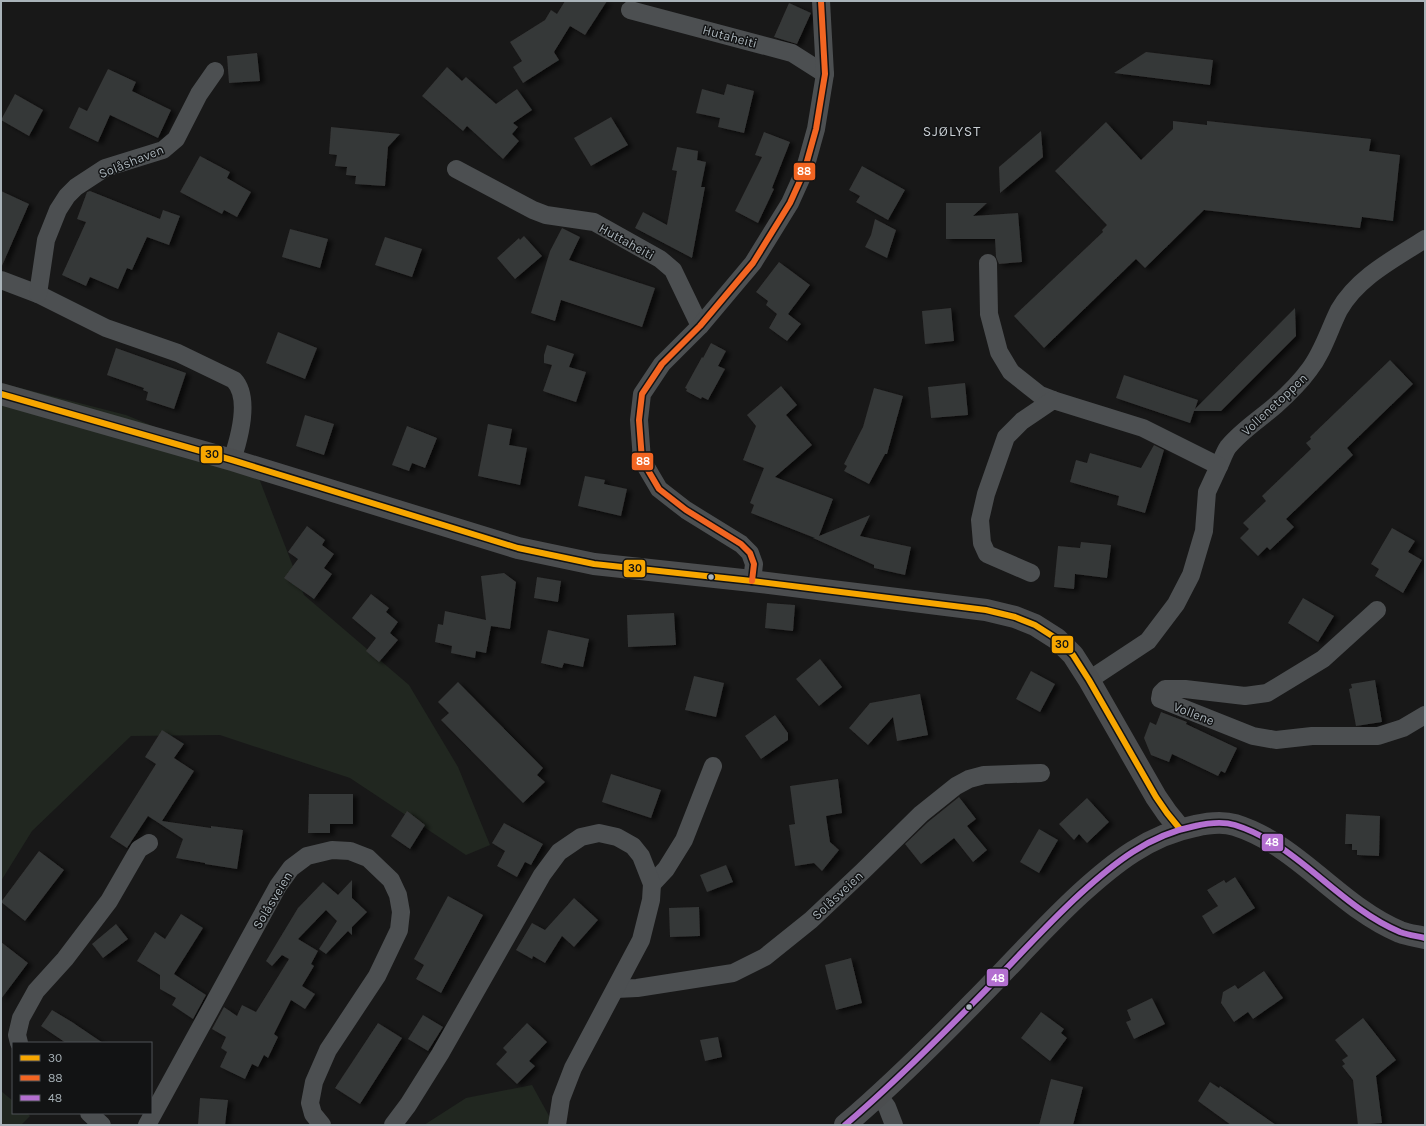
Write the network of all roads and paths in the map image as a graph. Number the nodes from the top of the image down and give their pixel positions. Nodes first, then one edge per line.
1 (821, 1) edge
2 (630, 10) dead end
3 (215, 71) dead end
4 (825, 74) junction
5 (456, 169) dead end
6 (1425, 240) edge
7 (988, 262) dead end
8 (1, 280) edge
9 (38, 294) junction
10 (700, 326) junction
11 (1, 394) edge
12 (1053, 400) junction
13 (232, 460) junction
14 (1219, 466) junction
15 (1030, 573) dead end
16 (752, 581) junction
17 (1377, 610) dead end
18 (1089, 680) junction
19 (1425, 715) edge
20 (713, 766) dead end
21 (1041, 773) dead end
22 (1180, 829) junction
23 (149, 843) dead end
24 (652, 884) junction
25 (1425, 938) edge
26 (616, 988) junction
27 (19, 1042) edge
28 (879, 1096) junction
29 (89, 1114) edge
30 (102, 1125) edge
31 (147, 1125) edge
32 (322, 1125) edge
33 (393, 1125) edge
34 (557, 1125) edge
35 (845, 1125) edge
36 (894, 1125) edge

1 - 4 street
2 - 4 street, Hutaheiti
3 - 9 street, Solåshaven
4 - 10 street
5 - 10 street, Huttaheiti
6 - 14 street, Vollenetoppen
7 - 12 street
8 - 9 street
9 - 13 street
10 - 16 street
11 - 13 main road
12 - 14 street
12 - 15 street
13 - 16 main road
14 - 18 street, Vollenetoppen
16 - 18 main road
17 - 19 street, Vollene
18 - 22 main road
20 - 24 street
21 - 26 street, Solåsveien
22 - 25 main road
22 - 28 main road
23 - 27 street
24 - 26 street
24 - 33 street
26 - 34 street
28 - 35 main road
28 - 36 street
29 - 30 street
31 - 32 street, Solåsveien

